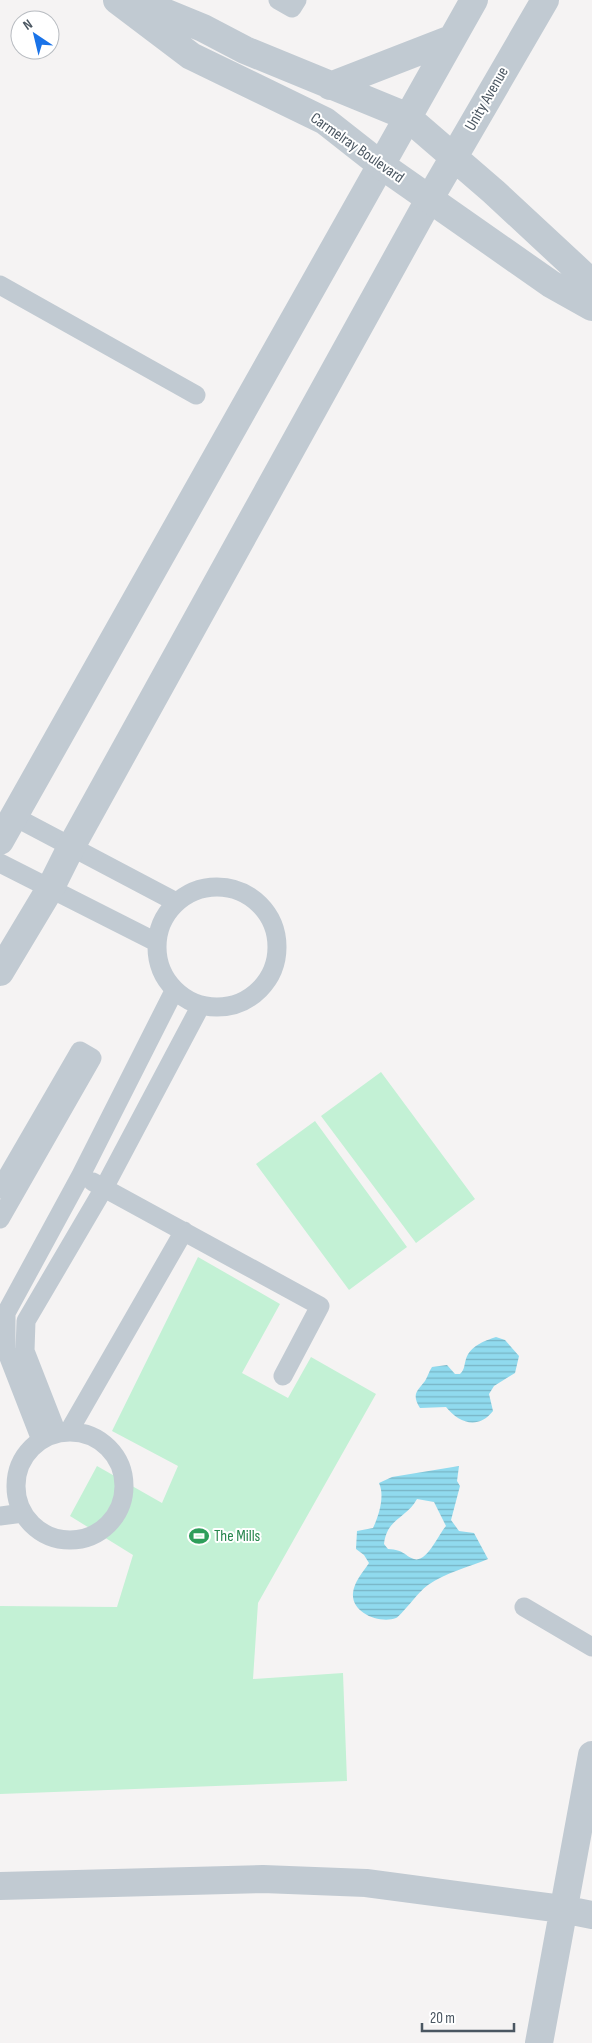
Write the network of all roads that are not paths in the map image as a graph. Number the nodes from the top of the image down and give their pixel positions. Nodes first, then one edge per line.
1 (117, 0) edge
2 (135, 0) edge
3 (278, 0) edge
4 (297, 0) edge
5 (474, 0) edge
6 (545, 0) edge
7 (451, 39) junction
8 (330, 86) junction
9 (406, 116) junction
10 (453, 157) junction
11 (381, 165) junction
12 (430, 198) junction
13 (592, 283) edge
14 (0, 285) edge
15 (592, 307) edge
16 (196, 395) dead end
17 (15, 817) junction
18 (0, 842) edge
19 (71, 847) junction
20 (0, 863) edge
21 (51, 887) junction
22 (176, 902) junction
23 (156, 942) junction
24 (0, 972) edge
25 (174, 991) junction
26 (200, 1007) junction
27 (81, 1175) junction
28 (104, 1188) junction
29 (0, 1189) edge
30 (0, 1219) edge
31 (184, 1231) junction
32 (283, 1376) dead end
33 (56, 1434) junction
34 (8, 1494) edge
35 (23, 1512) junction
36 (0, 1516) edge
37 (524, 1607) dead end
38 (592, 1646) edge
39 (592, 1755) edge
40 (0, 1886) edge
41 (562, 1909) junction
42 (592, 1915) edge
43 (539, 2043) edge

1 - 11 street, Carmelray Boulevard
2 - 8 street
3 - 4 lane
5 - 7 street
6 - 10 street, Unity Avenue
7 - 8 street
7 - 9 street
8 - 9 street
9 - 10 street
9 - 11 street
10 - 12 street, Unity Avenue
10 - 13 street
11 - 12 street, Carmelray Boulevard
11 - 17 street
12 - 15 street, Carmelray Boulevard
12 - 19 street, Unity Avenue
14 - 16 lane
17 - 18 street
17 - 19 lane
19 - 21 street, Unity Avenue
19 - 22 lane
20 - 21 lane
21 - 23 lane
21 - 24 street, Unity Avenue
22 - 23 lane
22 - 26 lane
23 - 25 lane
25 - 26 lane
25 - 27 lane
26 - 28 lane
27 - 28 lane
27 - 33 lane
28 - 31 lane
28 - 33 lane
29 - 30 lane
31 - 32 lane
31 - 33 lane
33 - 34 lane
33 - 35 lane
34 - 35 lane
35 - 36 lane
37 - 38 lane
39 - 41 street
40 - 41 street
41 - 42 street
41 - 43 street

